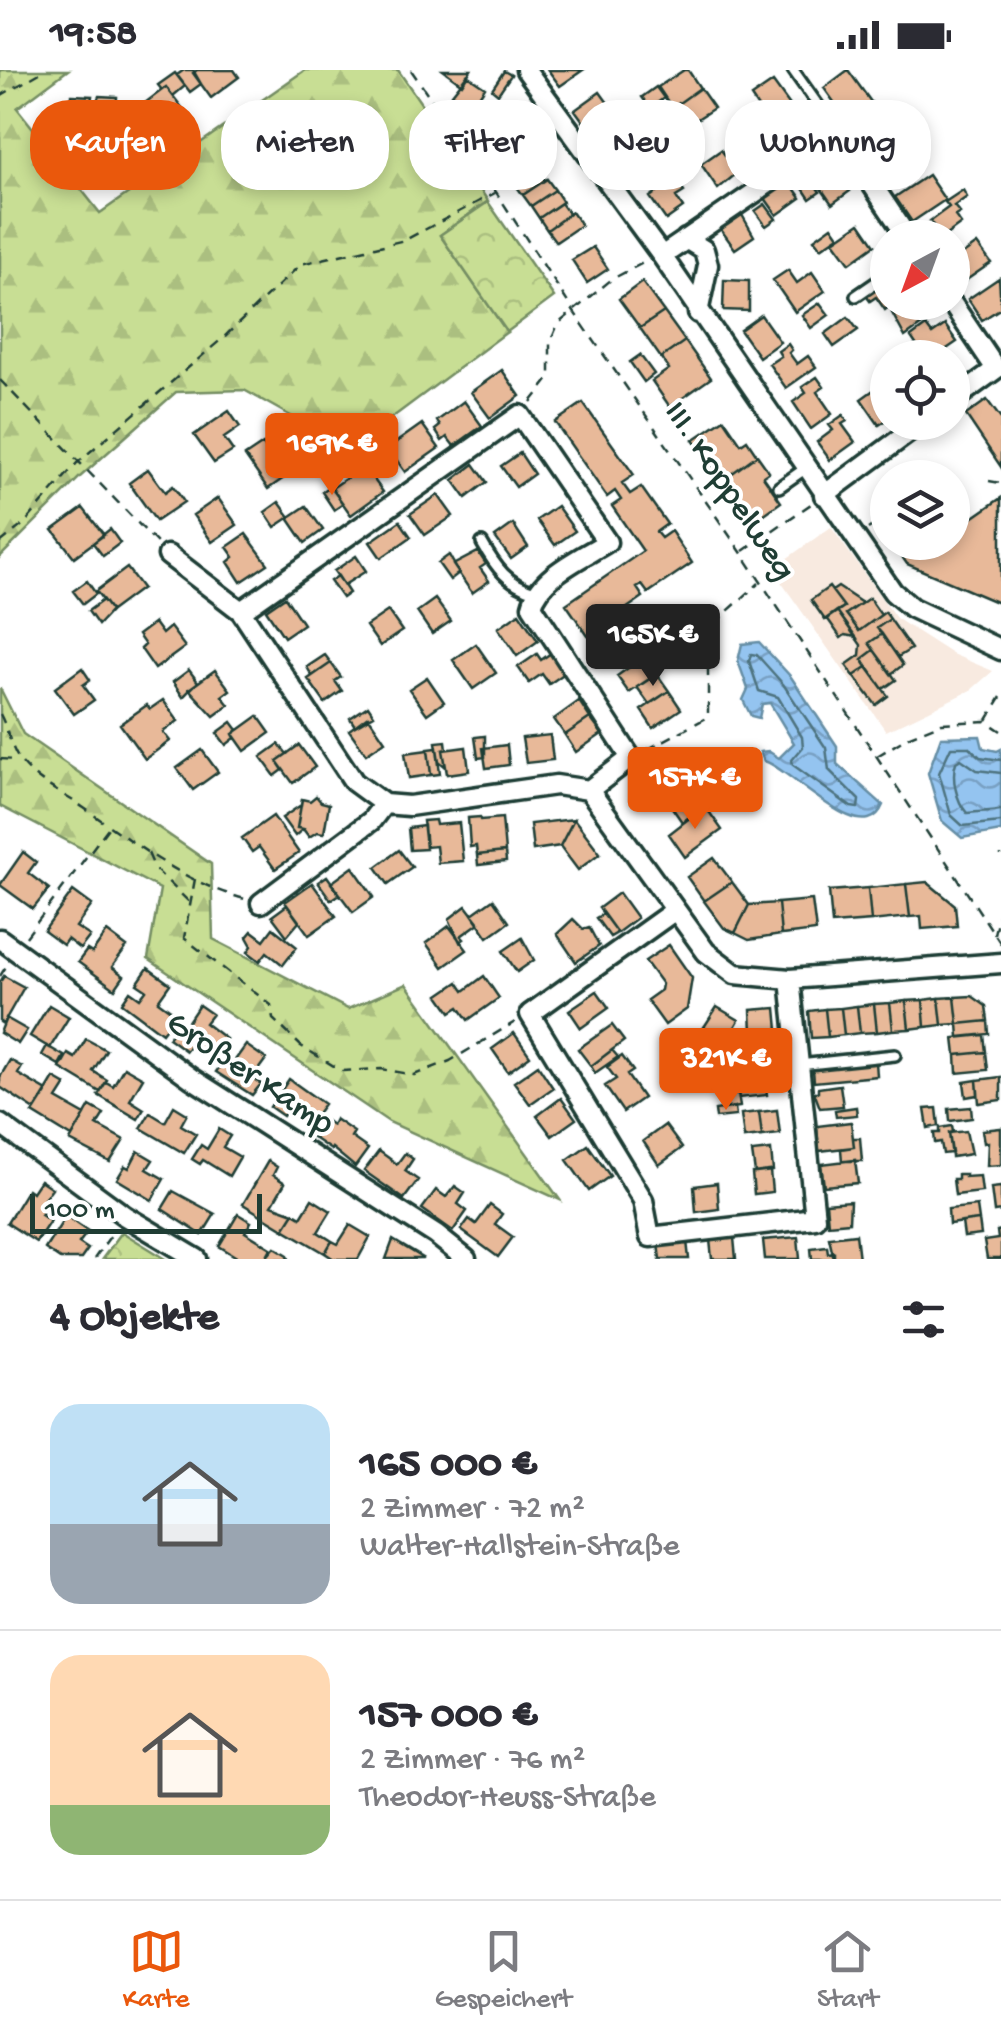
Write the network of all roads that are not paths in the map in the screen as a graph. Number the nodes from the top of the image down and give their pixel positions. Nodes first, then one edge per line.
1 (526, 70) edge
2 (793, 70) edge
3 (814, 100) edge
4 (577, 140) edge
5 (613, 190) edge
6 (759, 190) edge
7 (876, 190) edge
8 (896, 220) edge
9 (686, 240) junction
10 (660, 254) junction
11 (870, 286) edge
12 (856, 296) dead end
13 (698, 313) junction
14 (964, 320) edge
15 (970, 388) edge
16 (899, 440) edge
17 (806, 468) junction
18 (780, 487) dead end
19 (824, 495) junction
20 (482, 543) dead end
21 (168, 555) road end
22 (535, 592) junction
23 (241, 611) junction
24 (1001, 650) edge
25 (589, 790) junction
26 (384, 804) junction
27 (261, 903) road end
28 (674, 911) junction
29 (0, 939) edge
30 (1001, 963) edge
31 (790, 980) junction
32 (895, 1055) dead end
33 (799, 1065) junction
34 (0, 1124) edge
35 (197, 1259) edge
36 (466, 1259) edge

1 - 4 street
2 - 3 lane
5 - 10 street
6 - 9 street
7 - 8 street
9 - 10 street
9 - 13 street
10 - 13 street
11 - 12 lane
13 - 17 street
14 - 15 street
16 - 19 street
17 - 18 lane
17 - 19 street
19 - 24 street
20 - 22 lane
21 - 23 street
22 - 23 street
22 - 25 street
23 - 26 street
25 - 26 street
25 - 28 street
26 - 27 street
28 - 31 street
28 - 33 street
29 - 36 street, Großer Kamp
30 - 31 street
31 - 33 street
32 - 33 lane
34 - 35 street

